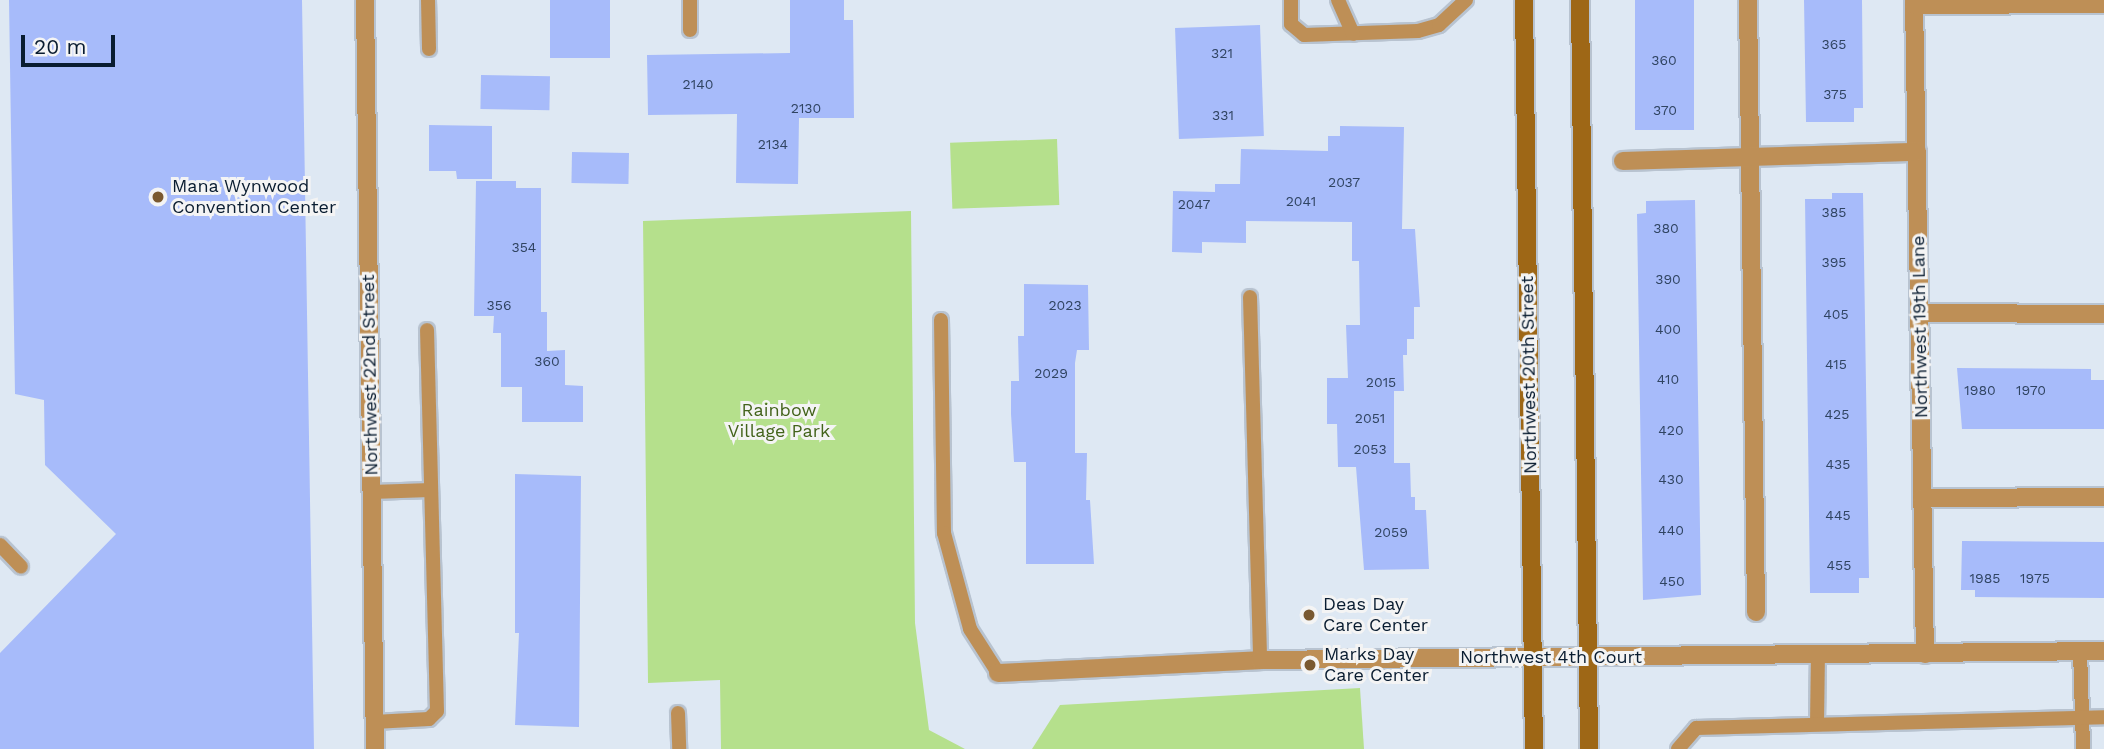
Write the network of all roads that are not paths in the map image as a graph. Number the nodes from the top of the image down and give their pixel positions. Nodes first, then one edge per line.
1 (365, 0) edge
2 (428, 0) edge
3 (690, 0) edge
4 (1291, 0) edge
5 (1338, 0) edge
6 (1465, 0) edge
7 (1524, 0) edge
8 (1580, 0) edge
9 (1748, 0) edge
10 (1914, 2) edge
11 (2104, 4) edge
12 (690, 30) dead end
13 (1353, 34) junction
14 (429, 49) dead end
15 (1917, 152) junction
16 (1749, 158) junction
17 (1623, 161) dead end
18 (1251, 297) dead end
19 (1919, 313) junction
20 (2104, 314) edge
21 (940, 320) dead end
22 (427, 330) dead end
23 (431, 490) junction
24 (371, 492) junction
25 (2104, 497) edge
26 (1922, 498) junction
27 (0, 545) edge
28 (21, 567) dead end
29 (1756, 612) dead end
30 (2080, 651) junction
31 (2104, 651) edge
32 (1925, 654) junction
33 (1533, 656) junction
34 (1589, 656) junction
35 (1818, 656) junction
36 (1260, 660) junction
37 (999, 673) joint
38 (678, 713) dead end
39 (2104, 717) edge
40 (2083, 718) junction
41 (374, 722) junction
42 (1817, 724) junction
43 (375, 749) edge
44 (679, 749) edge
45 (1534, 749) edge
46 (1589, 749) edge
47 (1678, 749) edge
48 (2083, 749) edge

1 - 24 street, Northwest 22nd Street
2 - 14 lane
3 - 12 lane
4 - 13 lane
5 - 13 lane
6 - 13 lane
7 - 33 main road, Northwest 20th Street
8 - 34 main road
9 - 16 street
10 - 11 street
10 - 15 street, Northwest 19th Lane
15 - 16 street
15 - 19 street, Northwest 19th Lane
16 - 17 street
16 - 29 street
18 - 36 lane
19 - 20 street
19 - 26 street, Northwest 19th Lane
21 - 37 lane
22 - 23 lane
23 - 24 lane
23 - 41 lane
24 - 41 street, Northwest 22nd Street
25 - 26 street
26 - 32 street, Northwest 19th Lane
27 - 28 lane
30 - 31 street, Northwest 4th Court
30 - 32 street, Northwest 4th Court
30 - 40 lane
32 - 35 street, Northwest 4th Court
33 - 34 street, Northwest 4th Court
33 - 36 street, Northwest 4th Court
33 - 45 main road, Northwest 20th Street
34 - 35 street, Northwest 4th Court
34 - 46 main road
35 - 42 lane
36 - 37 street, Northwest 4th Court
38 - 44 lane
39 - 40 lane
40 - 42 lane
40 - 48 lane
41 - 43 street, Northwest 22nd Street
42 - 47 lane

